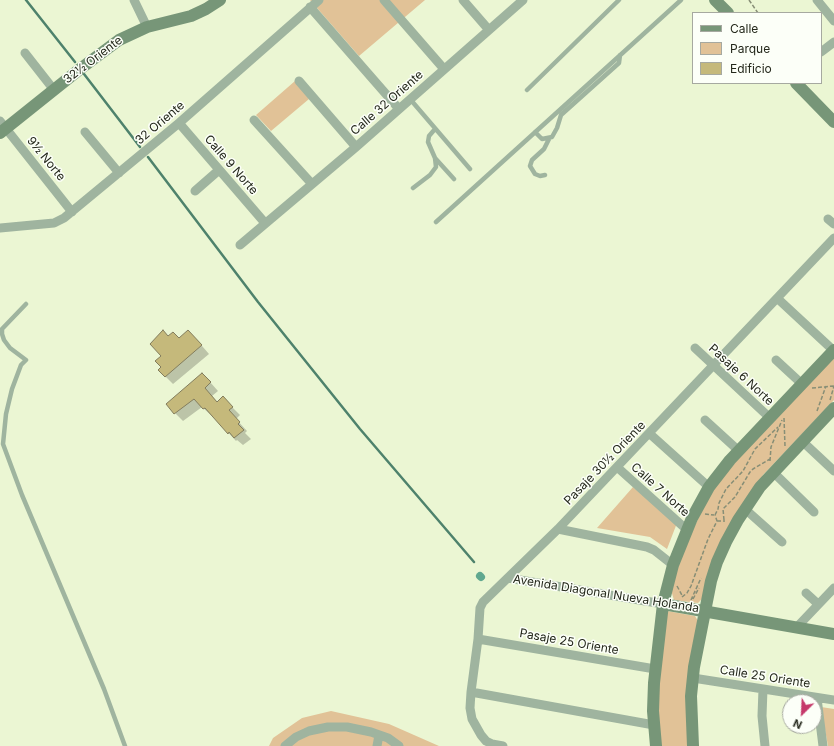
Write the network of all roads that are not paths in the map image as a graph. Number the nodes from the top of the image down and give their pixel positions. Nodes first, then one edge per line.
1 (134, 0) edge
2 (220, 0) edge
3 (319, 0) edge
4 (384, 0) edge
5 (463, 0) edge
6 (523, 0) edge
7 (620, 0) edge
8 (681, 0) edge
9 (715, 0) edge
10 (817, 0) edge
11 (310, 7) junction
12 (727, 12) edge
13 (834, 21) edge
14 (147, 27) junction
15 (489, 30) junction
16 (834, 42) edge
17 (822, 51) edge
18 (24, 52) dead end
19 (620, 55) junction
20 (444, 69) junction
21 (299, 81) dead end
22 (797, 84) edge
23 (54, 90) junction
24 (527, 90) dead end
25 (410, 99) junction
26 (398, 109) junction
27 (254, 120) dead end
28 (834, 122) edge
29 (179, 123) junction
30 (2, 128) edge
31 (435, 129) junction
32 (85, 132) dead end
33 (535, 132) junction
34 (549, 138) junction
35 (356, 146) junction
36 (435, 158) junction
37 (470, 169) dead end
38 (220, 170) junction
39 (119, 173) junction
40 (545, 175) dead end
41 (454, 179) dead end
42 (312, 184) junction
43 (413, 188) dead end
44 (195, 191) dead end
45 (72, 212) junction
46 (436, 222) dead end
47 (266, 223) junction
48 (0, 228) edge
49 (834, 238) edge
50 (240, 245) dead end
51 (777, 298) junction
52 (26, 304) dead end
53 (1, 334) edge
54 (695, 348) dead end
55 (834, 350) edge
56 (776, 360) dead end
57 (713, 366) junction
58 (806, 387) junction
59 (834, 408) edge
60 (705, 420) dead end
61 (774, 422) junction
62 (650, 434) junction
63 (802, 441) junction
64 (739, 451) junction
65 (617, 468) junction
66 (772, 468) junction
67 (834, 471) edge
68 (709, 487) junction
69 (745, 508) junction
70 (814, 512) dead end
71 (558, 529) junction
72 (686, 529) junction
73 (782, 542) dead end
74 (673, 565) junction
75 (508, 578) junction
76 (834, 588) edge
77 (806, 593) dead end
78 (664, 604) junction
79 (818, 604) junction
80 (705, 610) junction
81 (796, 628) junction
82 (834, 634) edge
83 (478, 639) junction
84 (655, 669) junction
85 (693, 678) junction
86 (763, 689) junction
87 (471, 692) junction
88 (793, 694) edge
89 (822, 699) edge
90 (834, 700) edge
91 (654, 725) junction
92 (822, 734) edge
93 (379, 735) junction
94 (125, 746) edge
95 (285, 746) edge
96 (377, 746) edge
97 (398, 746) edge
98 (503, 746) edge
99 (656, 746) edge
100 (693, 746) edge
101 (765, 746) edge
102 (823, 746) edge

1 - 14 street
2 - 14 street, 32½ Oriente
3 - 11 street, 32 Oriente
4 - 20 street
5 - 15 street
6 - 15 street, Calle 32 Oriente
7 - 24 lane
8 - 19 lane
9 - 12 street
10 - 13 street
11 - 26 street
11 - 29 street, 32 Oriente
14 - 23 street, 32½ Oriente
15 - 20 street, Calle 32 Oriente
16 - 17 street
18 - 23 street
19 - 33 lane
19 - 34 lane
20 - 25 street, Calle 32 Oriente
21 - 35 street
22 - 28 street
23 - 30 street, 32½ Oriente
25 - 26 street, Calle 32 Oriente
25 - 31 lane
26 - 35 street, Calle 32 Oriente
27 - 42 street
29 - 38 street, Calle 9 Norte
29 - 39 street, 32 Oriente
30 - 45 street, 9½ Norte
31 - 36 lane
31 - 37 lane
32 - 39 street
33 - 34 lane
33 - 46 lane
34 - 40 lane
35 - 42 street, Calle 32 Oriente
36 - 41 lane
36 - 43 lane
38 - 44 street
38 - 47 street, Calle 9 Norte
39 - 45 street, 32 Oriente
42 - 47 street, Calle 32 Oriente
45 - 48 street, 32 Oriente
47 - 50 street, Calle 32 Oriente
49 - 51 street, Pasaje 30½ Oriente
51 - 55 street
51 - 57 street, Pasaje 30½ Oriente
52 - 53 lane
53 - 94 lane
54 - 57 street, Pasaje 6 Norte
55 - 58 street
56 - 58 street
57 - 61 street, Pasaje 6 Norte
57 - 62 street, Pasaje 30½ Oriente
58 - 61 street
59 - 63 street
60 - 64 street
61 - 64 street
62 - 65 street, Pasaje 30½ Oriente
62 - 68 street
63 - 66 street
63 - 67 street
64 - 68 street
65 - 71 street, Pasaje 30½ Oriente
65 - 72 street, Calle 7 Norte
66 - 69 street
66 - 70 street
68 - 72 street
69 - 73 street
69 - 80 street
71 - 74 street
71 - 75 street, Pasaje 30½ Oriente
72 - 74 street
74 - 78 street
75 - 78 street, Avenida Diagonal Nueva Holanda
75 - 83 street, Pasaje 30½ Oriente
76 - 79 street
77 - 79 street
78 - 80 street, Avenida Diagonal Nueva Holanda
78 - 84 street
79 - 81 street
80 - 81 street, Avenida Diagonal Nueva Holanda
80 - 85 street
81 - 82 street, Avenida Diagonal Nueva Holanda
83 - 84 street, Pasaje 25 Oriente
83 - 87 street, Pasaje 30½ Oriente
84 - 91 street
85 - 86 street, Calle 25 Oriente
85 - 100 street
86 - 88 street, Calle 25 Oriente
86 - 101 street
87 - 91 street
87 - 98 street, Pasaje 30½ Oriente
89 - 90 street, Calle 25 Oriente
91 - 99 street
92 - 102 street
93 - 95 street
93 - 96 street
93 - 97 street

